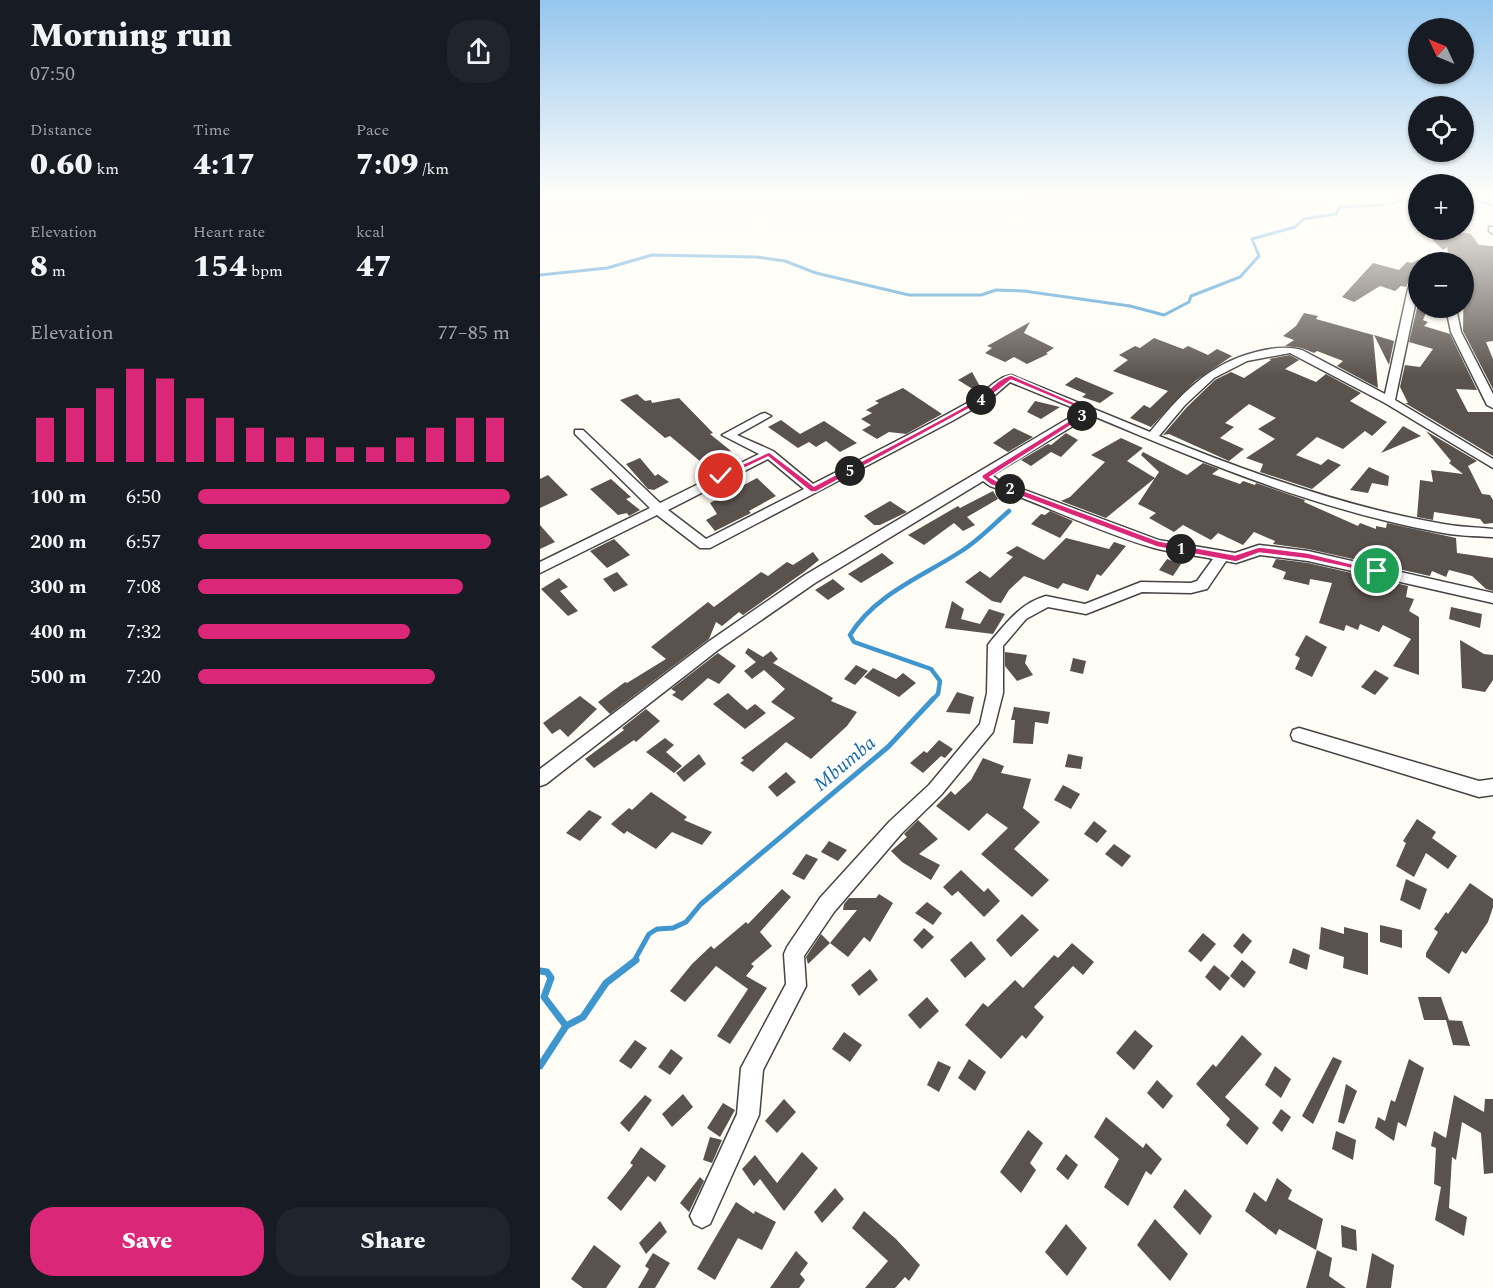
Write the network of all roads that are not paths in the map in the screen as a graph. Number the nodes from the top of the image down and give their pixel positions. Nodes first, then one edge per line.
1 (1411, 318) edge
2 (1453, 318) edge
3 (1389, 401) junction
4 (1493, 405) edge
5 (1090, 411) junction
6 (765, 416) dead end
7 (579, 432) dead end
8 (1152, 437) junction
9 (769, 454) junction
10 (1493, 464) edge
11 (984, 476) junction
12 (813, 490) junction
13 (657, 508) junction
14 (1491, 537) edge
15 (1222, 557) junction
16 (540, 568) edge
17 (1493, 598) edge
18 (1299, 735) dead end
19 (540, 779) edge
20 (1493, 787) edge
21 (702, 1216) dead end

1 - 3 street
2 - 4 street
3 - 8 street
3 - 10 street
5 - 8 street
5 - 11 street
5 - 12 street
6 - 9 street
7 - 13 street
8 - 14 street
9 - 12 street
9 - 13 street
11 - 15 street
11 - 19 street
12 - 13 street
13 - 16 street
15 - 17 street
15 - 21 street
18 - 20 street

